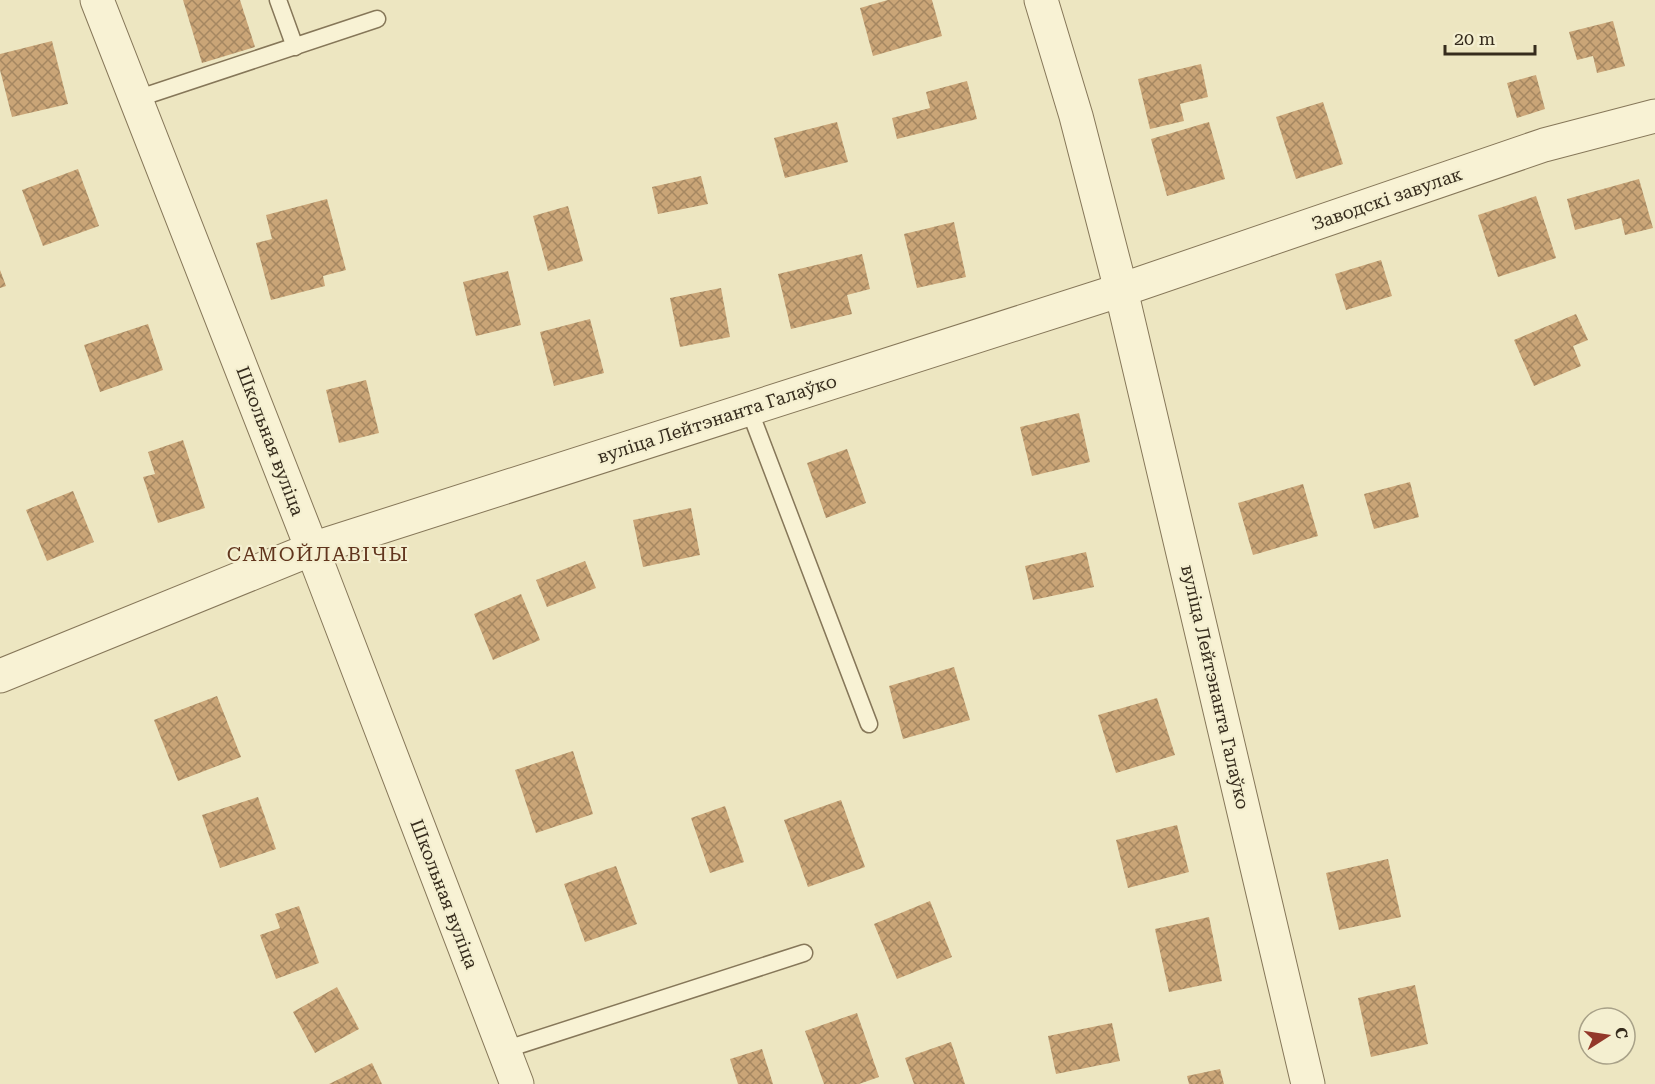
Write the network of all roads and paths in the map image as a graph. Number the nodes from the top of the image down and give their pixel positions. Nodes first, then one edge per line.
1 (97, 0) edge
2 (278, 0) edge
3 (1041, 0) edge
4 (377, 19) dead end
5 (295, 46) junction
6 (136, 99) junction
7 (1655, 116) edge
8 (1121, 290) junction
9 (749, 409) junction
10 (312, 549) junction
11 (0, 676) edge
12 (869, 724) dead end
13 (804, 953) dead end
14 (504, 1050) junction
15 (517, 1084) edge
16 (1308, 1084) edge

1 - 6 street, Школьная вуліца
2 - 5 lane
3 - 8 street, вуліца Лейтэнанта Галаўко
4 - 5 lane
5 - 6 lane
6 - 10 street, Школьная вуліца
7 - 8 street, Заводскі завулак
8 - 9 street, вуліца Лейтэнанта Галаўко
8 - 16 street, вуліца Лейтэнанта Галаўко
9 - 10 street, вуліца Лейтэнанта Галаўко
9 - 12 lane
10 - 11 street, вуліца Лейтэнанта Галаўко
10 - 14 street, Школьная вуліца
13 - 14 lane
14 - 15 street, Школьная вуліца

